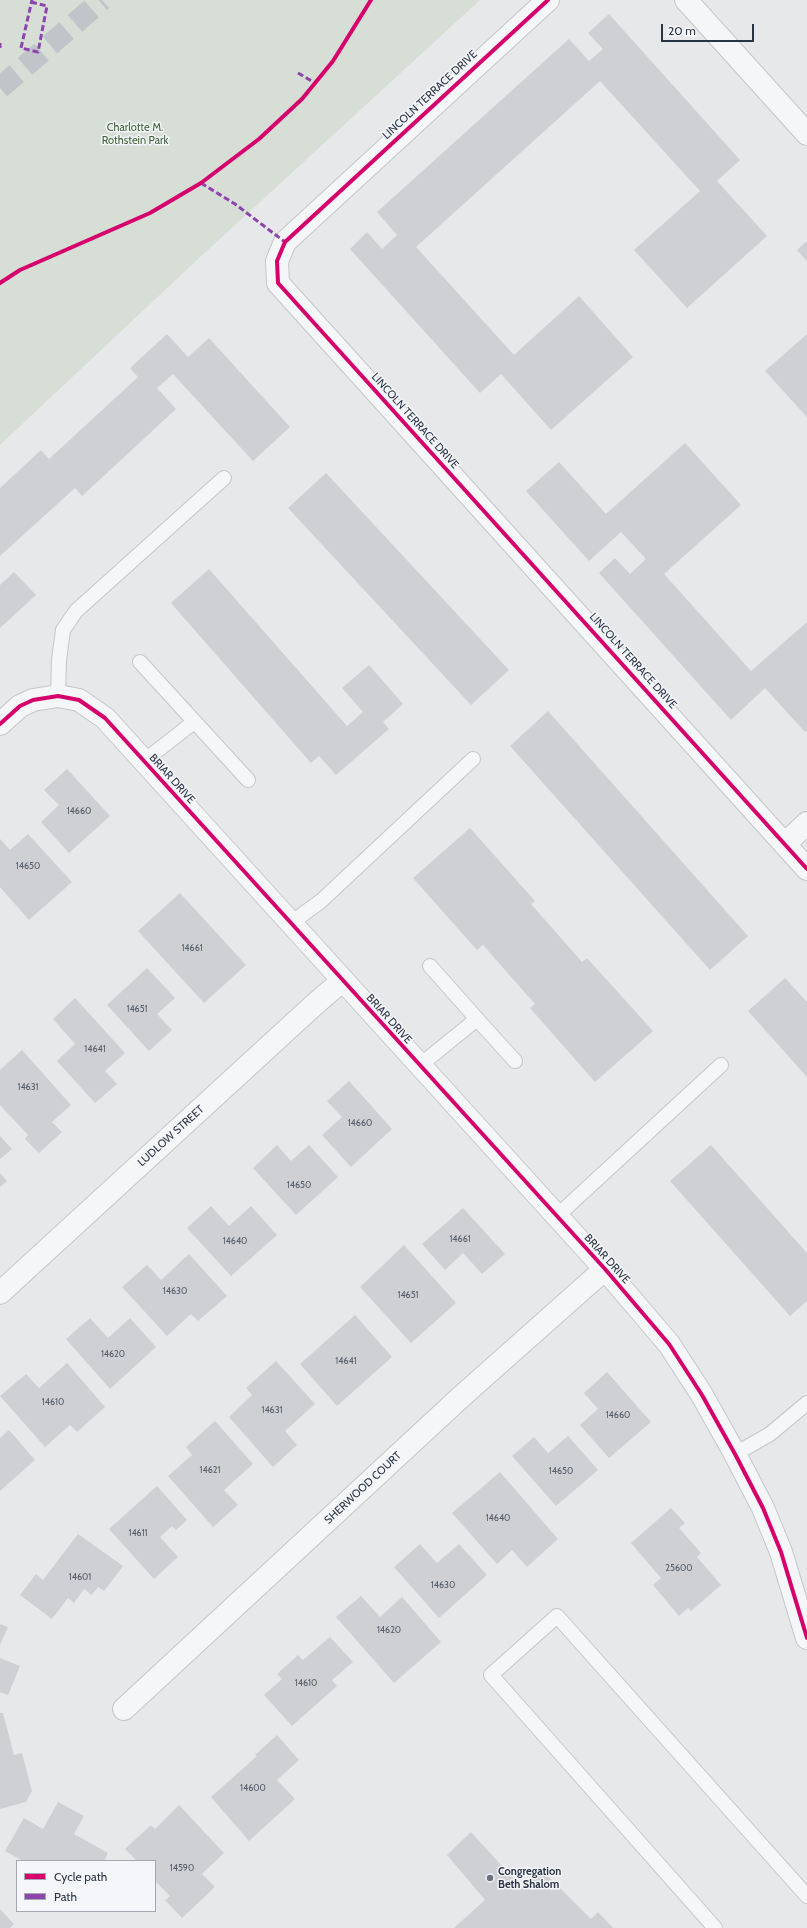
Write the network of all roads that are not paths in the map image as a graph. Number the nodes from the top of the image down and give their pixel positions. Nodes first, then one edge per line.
1 (548, 0) edge
2 (686, 0) edge
3 (807, 134) edge
4 (224, 478) dead end
5 (140, 662) dead end
6 (58, 696) junction
7 (194, 722) junction
8 (0, 724) edge
9 (472, 759) dead end
10 (144, 761) junction
11 (248, 780) dead end
12 (807, 823) edge
13 (785, 844) junction
14 (807, 868) edge
15 (291, 923) junction
16 (430, 966) dead end
17 (343, 980) junction
18 (477, 1019) junction
19 (515, 1061) dead end
20 (721, 1065) dead end
21 (419, 1066) junction
22 (556, 1217) junction
23 (605, 1269) junction
24 (0, 1293) edge
25 (807, 1403) edge
26 (735, 1454) junction
27 (807, 1636) edge
28 (124, 1709) dead end
29 (807, 1896) edge
30 (715, 1928) edge

1 - 13 street, LINCOLN TERRACE DRIVE
2 - 3 street
4 - 6 lane
5 - 7 lane
6 - 8 street
6 - 10 street, BRIAR DRIVE
7 - 10 lane
7 - 11 lane
9 - 15 lane
10 - 15 street, BRIAR DRIVE
12 - 13 street
13 - 14 street, LINCOLN TERRACE DRIVE
15 - 17 street, BRIAR DRIVE
16 - 18 lane
17 - 21 street, BRIAR DRIVE
17 - 24 street, LUDLOW STREET
18 - 19 lane
18 - 21 lane
20 - 22 lane
21 - 22 street, BRIAR DRIVE
22 - 23 street, BRIAR DRIVE
23 - 26 street, BRIAR DRIVE
23 - 28 street, SHERWOOD COURT
25 - 26 lane
26 - 27 street, BRIAR DRIVE
29 - 30 lane

